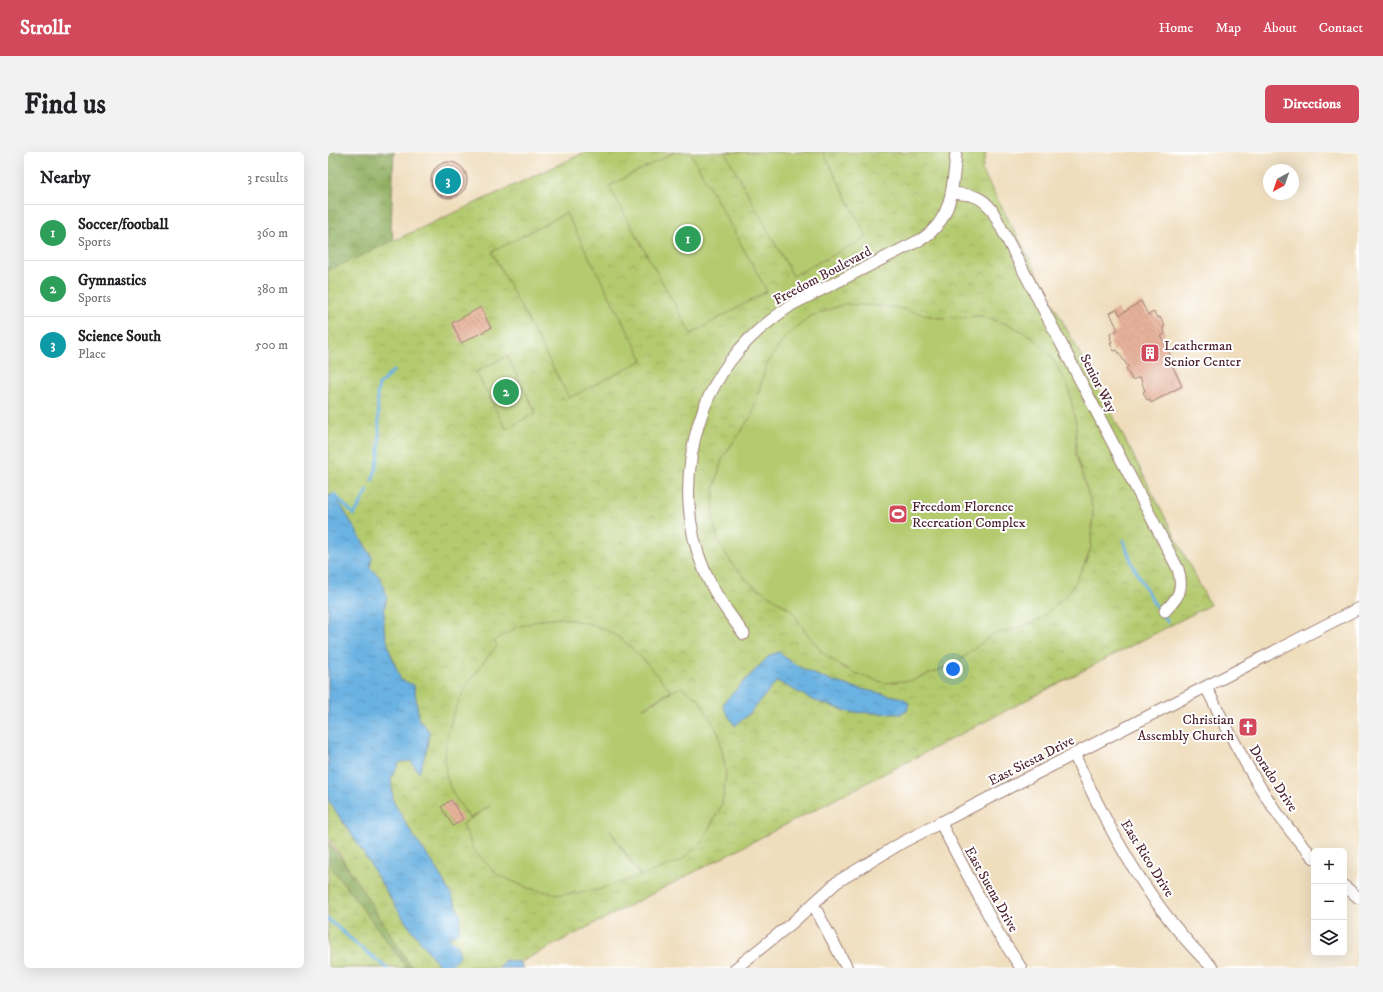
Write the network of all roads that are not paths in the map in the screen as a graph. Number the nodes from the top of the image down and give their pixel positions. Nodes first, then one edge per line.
1 (956, 152) edge
2 (952, 193) junction
3 (1359, 608) edge
4 (1165, 611) dead end
5 (744, 634) dead end
6 (1206, 687) junction
7 (1074, 754) junction
8 (940, 822) junction
9 (1311, 854) edge
10 (1347, 888) edge
11 (1359, 898) edge
12 (813, 904) junction
13 (736, 968) edge
14 (847, 968) edge
15 (1021, 968) edge
16 (1213, 968) edge

1 - 2 street, Freedom Boulevard
2 - 4 street, Senior Way
2 - 5 street, Freedom Boulevard
3 - 6 street, East Siesta Drive
6 - 7 street, East Siesta Drive
6 - 9 street, Dorado Drive
7 - 8 street, East Siesta Drive
7 - 16 street, East Rico Drive
8 - 12 street, East Siesta Drive
8 - 15 street, East Suena Drive
10 - 11 street
12 - 13 street, East Siesta Drive
12 - 14 street

